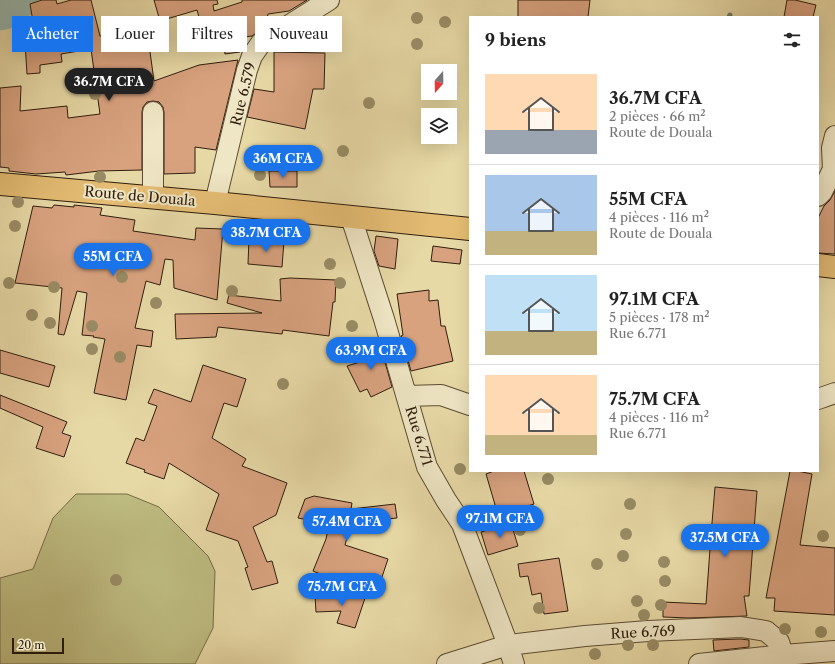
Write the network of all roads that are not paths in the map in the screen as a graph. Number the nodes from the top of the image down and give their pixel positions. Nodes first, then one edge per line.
1 (330, 0) edge
2 (153, 112) dead end
3 (835, 136) edge
4 (0, 184) edge
5 (819, 195) edge
6 (153, 197) junction
7 (216, 203) junction
8 (351, 217) junction
9 (469, 229) edge
10 (819, 265) edge
11 (835, 267) edge
12 (835, 393) edge
13 (407, 396) junction
14 (819, 399) edge
15 (469, 405) edge
16 (508, 645) junction
17 (835, 651) edge
18 (784, 660) edge
19 (448, 664) edge
20 (514, 664) edge
21 (699, 664) edge

1 - 7 street, Rue 6.579
2 - 6 street
3 - 5 street
4 - 6 highway, Route de Douala
6 - 7 highway, Route de Douala
7 - 8 highway, Route de Douala
8 - 9 highway, Route de Douala
8 - 13 street, Rue 6.771
10 - 11 highway
12 - 14 street
13 - 15 street
13 - 16 street, Rue 6.771
16 - 18 street, Rue 6.769
16 - 19 street, Rue 6.769
16 - 20 street
17 - 18 street
18 - 21 street

